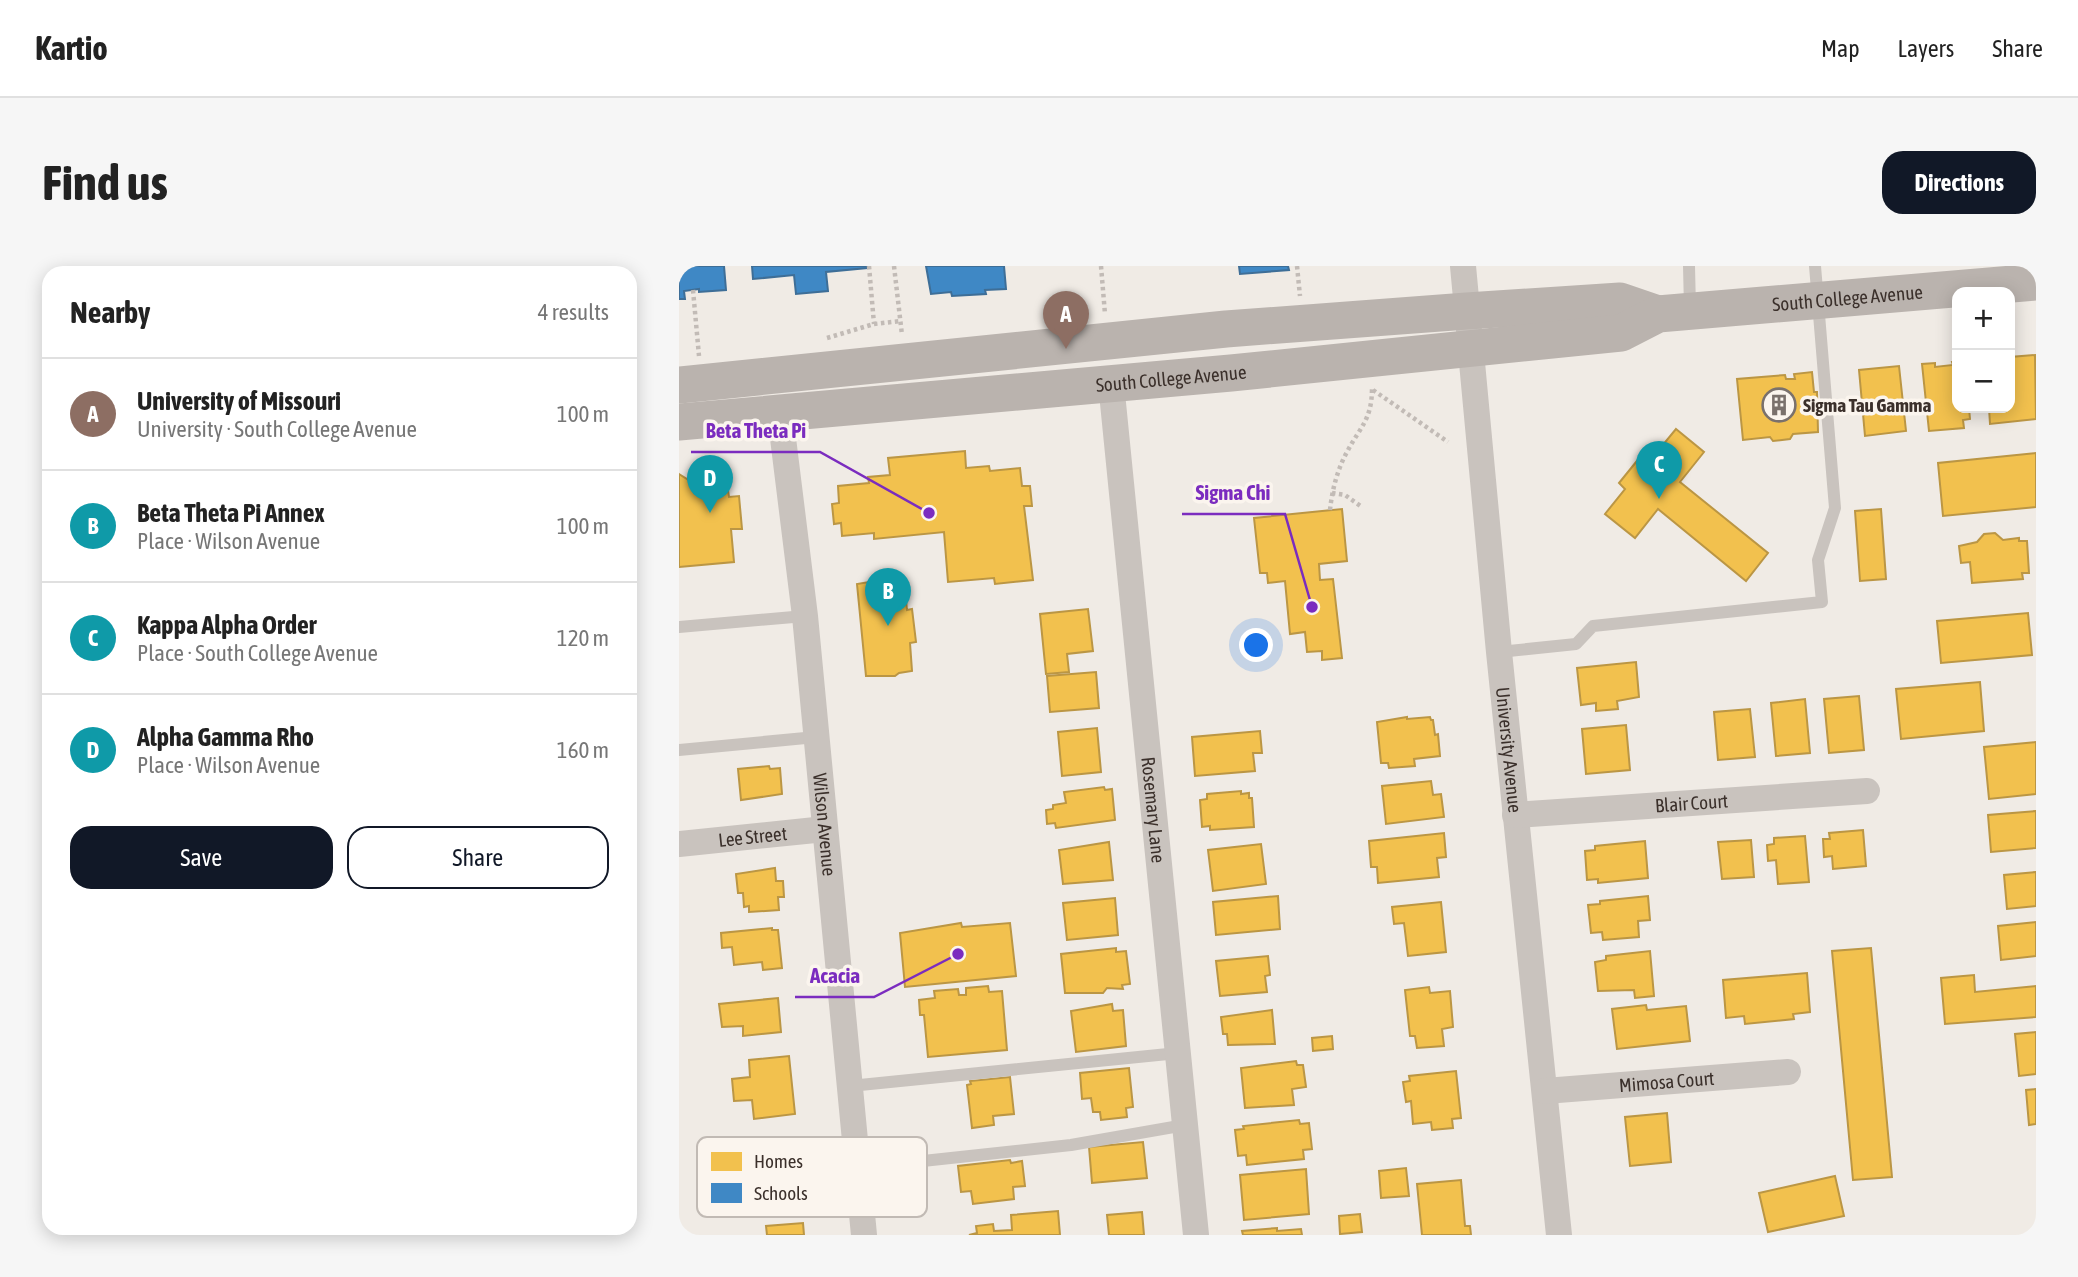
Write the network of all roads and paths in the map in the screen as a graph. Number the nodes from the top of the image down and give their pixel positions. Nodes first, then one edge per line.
1 (869, 266) edge
2 (1101, 266) edge
3 (1297, 266) edge
4 (1463, 266) edge
5 (1689, 266) edge
6 (1955, 277) edge
7 (2036, 282) edge
8 (1817, 284) edge
9 (693, 290) dead end
10 (1300, 300) dead end
11 (1467, 311) junction
12 (1674, 312) junction
13 (901, 321) dead end
14 (874, 324) junction
15 (1107, 326) dead end
16 (821, 340) dead end
17 (1470, 348) junction
18 (689, 374) edge
19 (1372, 380) dead end
20 (1111, 383) junction
21 (1372, 389) junction
22 (780, 414) junction
23 (679, 422) edge
24 (1448, 442) dead end
25 (1332, 493) junction
26 (1362, 507) dead end
27 (1330, 510) dead end
28 (805, 616) junction
29 (679, 627) edge
30 (1499, 652) junction
31 (816, 737) junction
32 (679, 750) edge
33 (1867, 791) dead end
34 (1515, 815) junction
35 (825, 829) junction
36 (679, 844) edge
37 (1178, 1053) junction
38 (1788, 1072) dead end
39 (850, 1086) junction
40 (1545, 1091) junction
41 (1185, 1125) junction
42 (855, 1137) edge
43 (927, 1161) edge
44 (862, 1217) edge
45 (864, 1235) edge
46 (1196, 1235) edge
47 (1559, 1235) edge

1 - 14 path
2 - 15 path
3 - 10 path
4 - 11 street, University Avenue
5 - 12 lane
6 - 7 main road, South College Avenue
6 - 8 main road, South College Avenue
8 - 12 main road, South College Avenue
8 - 30 lane
9 - 18 path
11 - 12 main road, South College Avenue
11 - 17 street, University Avenue
11 - 18 main road, South College Avenue
12 - 17 main road, South College Avenue
13 - 14 path
14 - 16 path
17 - 20 main road, South College Avenue
17 - 30 street, University Avenue
19 - 21 path
20 - 22 main road, South College Avenue
20 - 37 street, Rosemary Lane
21 - 24 path
21 - 25 path
22 - 23 main road, South College Avenue
22 - 28 street, Wilson Avenue
25 - 26 path
25 - 27 path
28 - 29 lane
28 - 31 street, Wilson Avenue
30 - 34 street, University Avenue
31 - 32 lane
31 - 35 street, Wilson Avenue
33 - 34 street, Blair Court
34 - 40 street, University Avenue
35 - 36 street, Lee Street
35 - 39 street, Wilson Avenue
37 - 39 lane
37 - 41 street, Rosemary Lane
38 - 40 street, Mimosa Court
39 - 42 street, Wilson Avenue
40 - 47 street, University Avenue
41 - 43 lane
41 - 46 street, Rosemary Lane
44 - 45 street, Wilson Avenue

